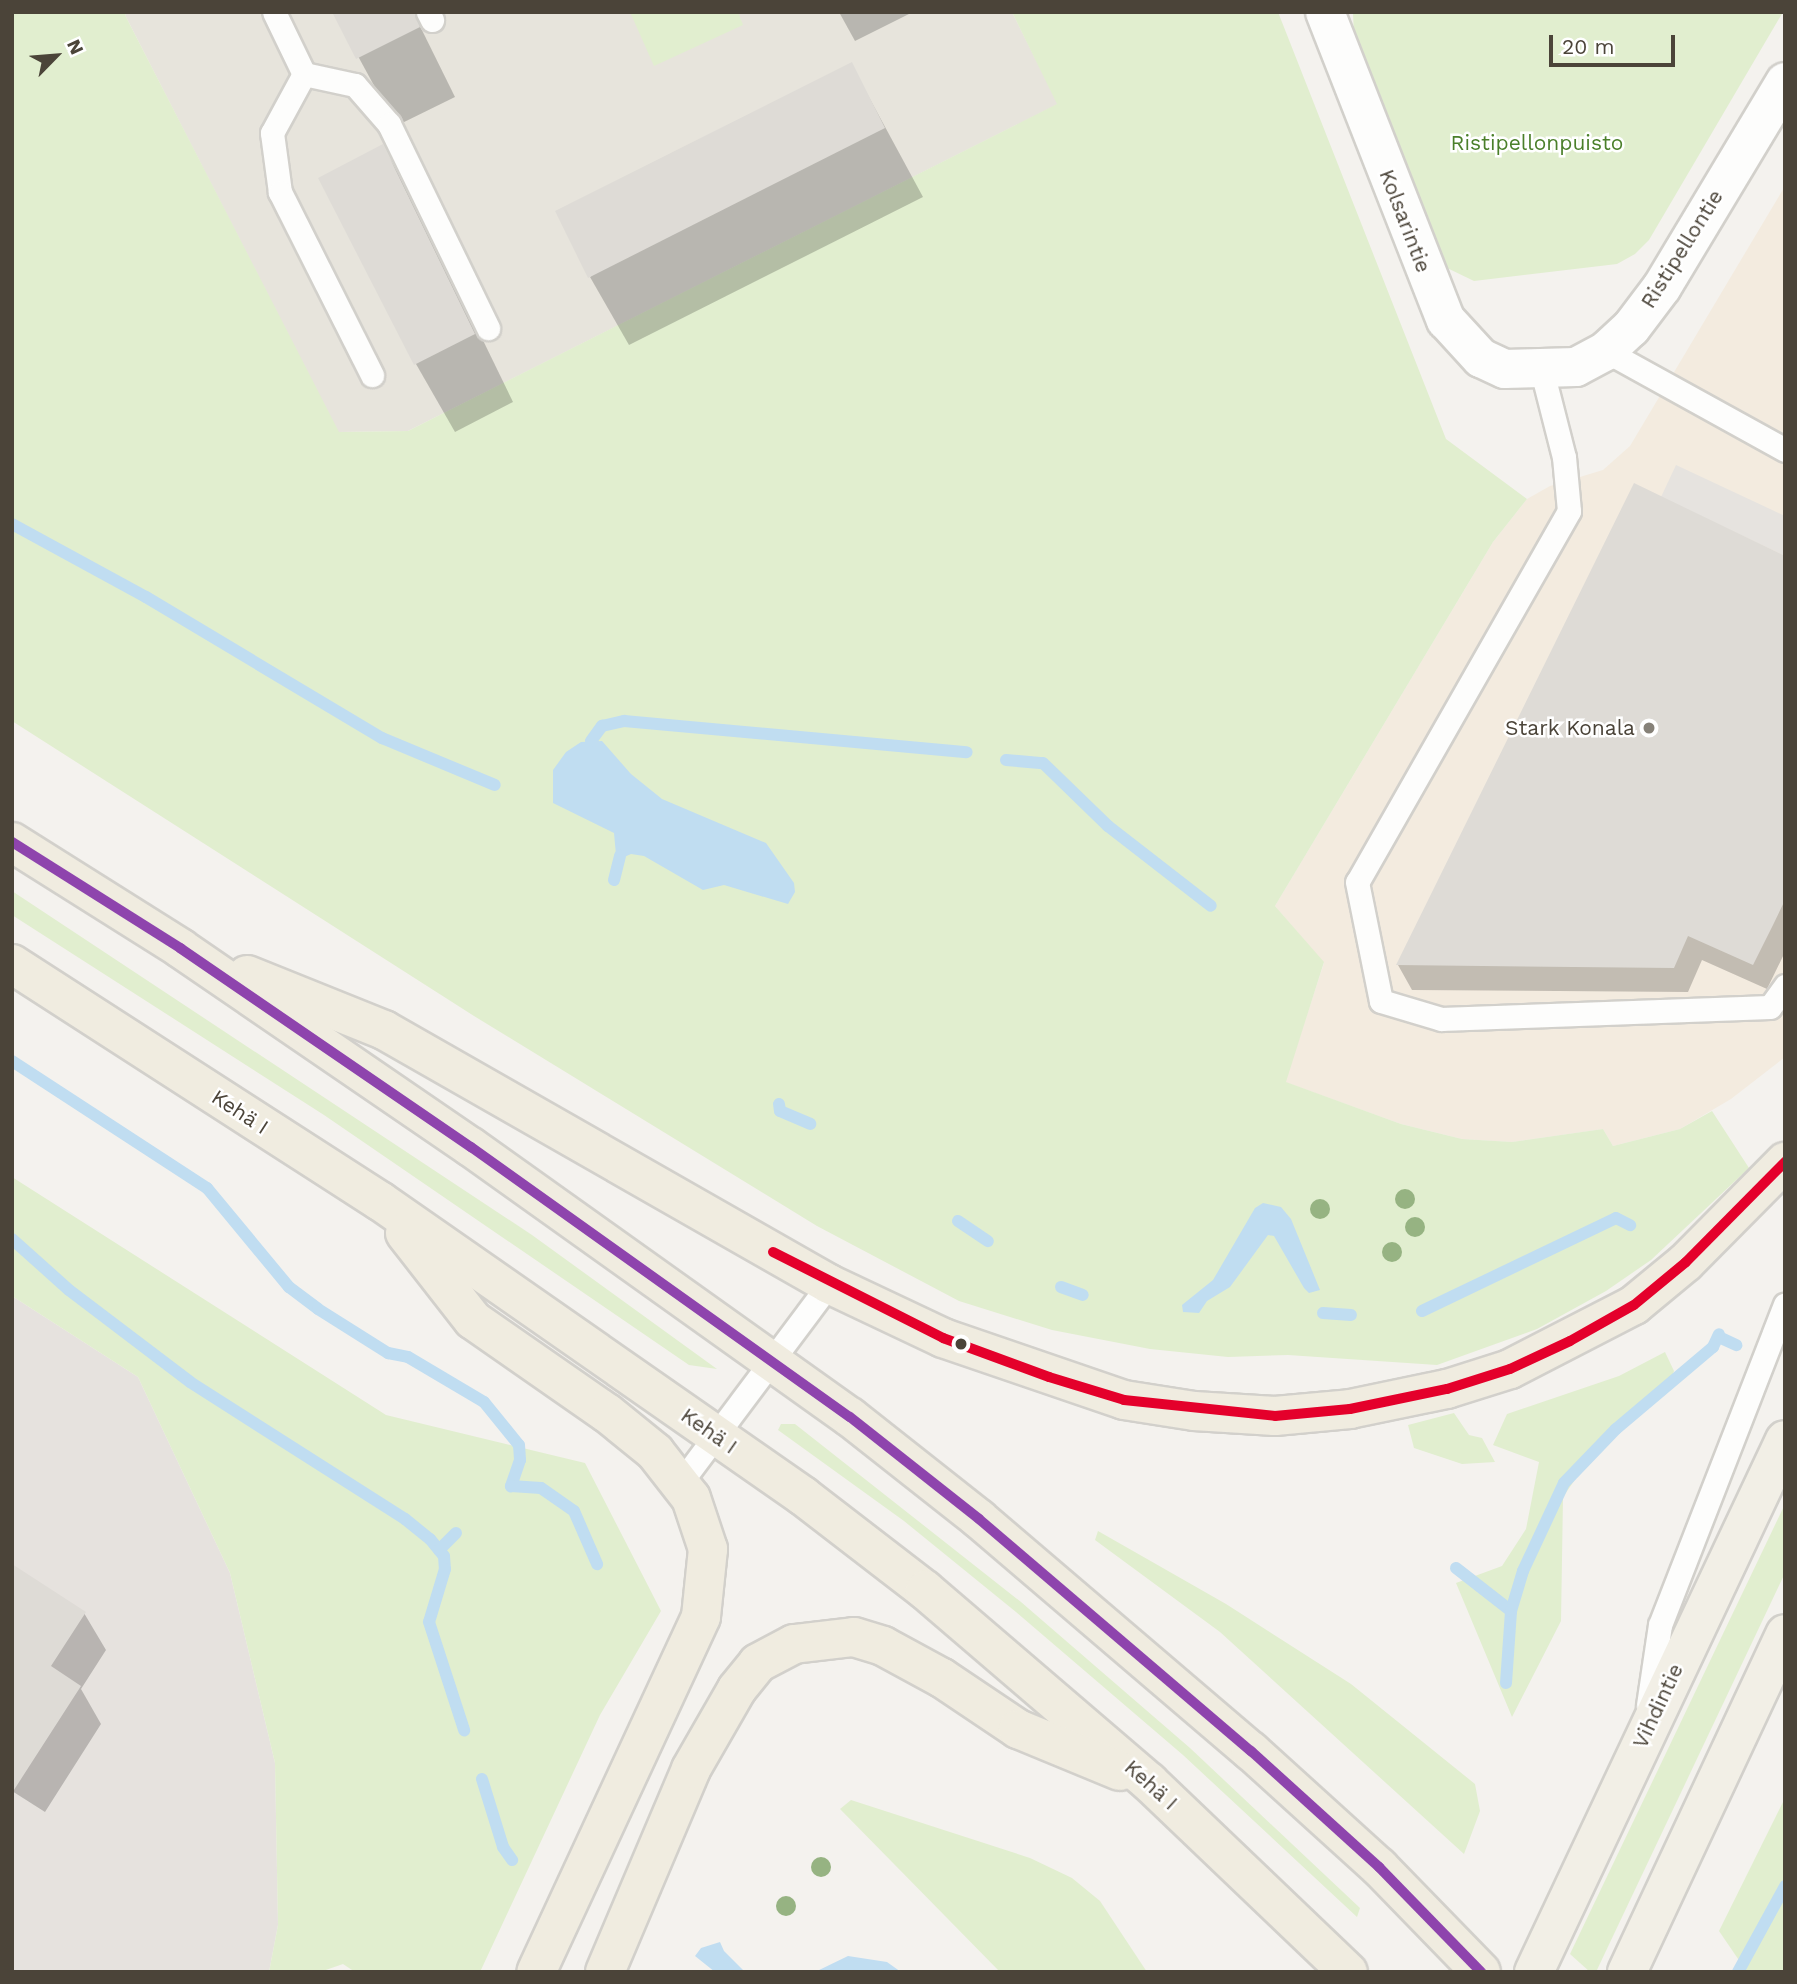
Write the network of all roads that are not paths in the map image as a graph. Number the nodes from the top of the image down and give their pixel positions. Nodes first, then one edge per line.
1 (274, 12) edge
2 (1325, 12) edge
3 (304, 74) junction
4 (1785, 82) edge
5 (488, 328) dead end
6 (1606, 351) junction
7 (1542, 371) junction
8 (372, 374) dead end
9 (1785, 450) edge
10 (12, 842) edge
11 (180, 948) junction
12 (12, 964) edge
13 (1785, 986) edge
14 (1785, 1162) edge
15 (380, 1201) junction
16 (829, 1284) junction
17 (1785, 1306) edge
18 (771, 1359) junction
19 (714, 1434) junction
20 (1785, 1440) edge
21 (681, 1482) junction
22 (1785, 1634) edge
23 (1643, 1736) junction
24 (1149, 1782) junction
25 (1342, 1966) edge
26 (536, 1972) edge
27 (605, 1972) edge
28 (1482, 1972) edge
29 (1534, 1972) edge
30 (1627, 1972) edge

1 - 3 lane
2 - 7 street, Kolsarintie
3 - 5 lane
3 - 8 lane
4 - 6 street, Ristipellontie
6 - 7 street, Ristipellontie
6 - 9 lane
7 - 13 lane
10 - 11 highway
11 - 16 highway
11 - 18 highway
12 - 15 highway, Kehä I
14 - 16 highway
15 - 19 highway, Kehä I
15 - 21 highway
16 - 18 lane
17 - 23 lane
18 - 19 lane
18 - 28 highway
19 - 21 lane
19 - 24 highway, Kehä I
20 - 23 main road, Vihdintie
21 - 26 highway
22 - 30 main road
23 - 29 main road, Vihdintie
24 - 25 highway, Kehä I
24 - 27 highway

